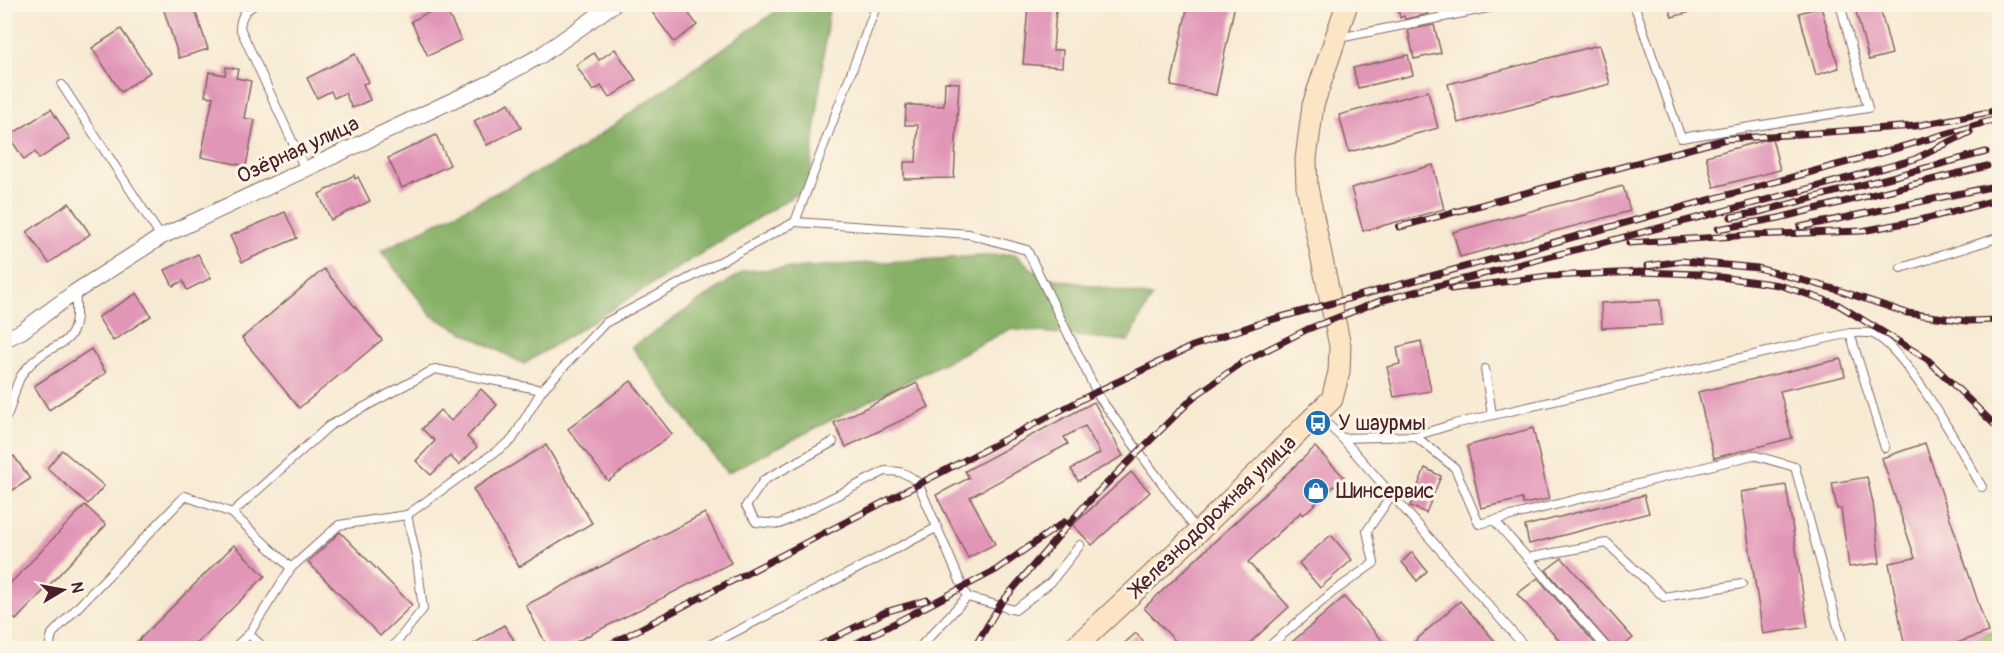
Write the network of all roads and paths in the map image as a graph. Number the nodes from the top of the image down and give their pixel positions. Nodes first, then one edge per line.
1 (256, 4) edge
2 (614, 4) edge
3 (877, 4) edge
4 (1347, 4) edge
5 (1508, 4) edge
6 (1634, 4) edge
7 (1840, 4) edge
8 (1335, 39) junction
9 (62, 85) dead end
10 (306, 171) junction
11 (795, 222) junction
12 (161, 237) junction
13 (2000, 237) edge
14 (1901, 268) dead end
15 (75, 292) junction
16 (1850, 333) junction
17 (4, 340) edge
18 (1485, 369) dead end
19 (542, 390) junction
20 (1318, 415) junction
21 (1492, 416) junction
22 (4, 422) edge
23 (1415, 436) junction
24 (1342, 438) junction
25 (833, 442) dead end
26 (1885, 448) dead end
27 (1982, 487) dead end
28 (1391, 496) junction
29 (232, 513) junction
30 (407, 514) junction
31 (1494, 520) junction
32 (936, 528) junction
33 (1198, 532) junction
34 (1080, 545) dead end
35 (1527, 558) junction
36 (291, 568) junction
37 (1742, 584) dead end
38 (967, 597) junction
39 (249, 634) junction
40 (1841, 638) dead end
41 (49, 648) edge
42 (234, 648) edge
43 (264, 648) edge
44 (392, 648) edge
45 (704, 648) edge
46 (919, 648) edge
47 (1074, 648) edge
48 (1267, 648) edge
49 (1526, 648) edge
50 (1607, 648) edge

1 - 10 lane
2 - 10 street, Озёрная улица
3 - 11 lane
4 - 8 street, Железнодорожная улица
5 - 8 lane
6 - 7 lane
8 - 20 street, Железнодорожная улица
9 - 12 lane
10 - 12 street, Озёрная улица
11 - 19 lane
11 - 33 lane
12 - 15 street, Озёрная улица
13 - 14 lane
15 - 17 street, Озёрная улица
15 - 22 lane
16 - 21 lane
16 - 26 lane
16 - 27 lane
18 - 21 lane
19 - 29 lane
19 - 30 lane
20 - 24 lane
20 - 33 street, Железнодорожная улица
21 - 23 lane
23 - 24 lane
23 - 31 lane
24 - 28 lane
25 - 32 lane
28 - 48 lane
28 - 49 lane
29 - 36 lane
29 - 41 lane
30 - 36 lane
30 - 44 lane
31 - 35 lane
31 - 40 lane
32 - 38 lane
32 - 45 lane
33 - 47 street, Железнодорожная улица
34 - 38 lane
35 - 37 lane
35 - 50 lane
36 - 39 lane
38 - 46 lane
39 - 42 lane
39 - 43 lane

